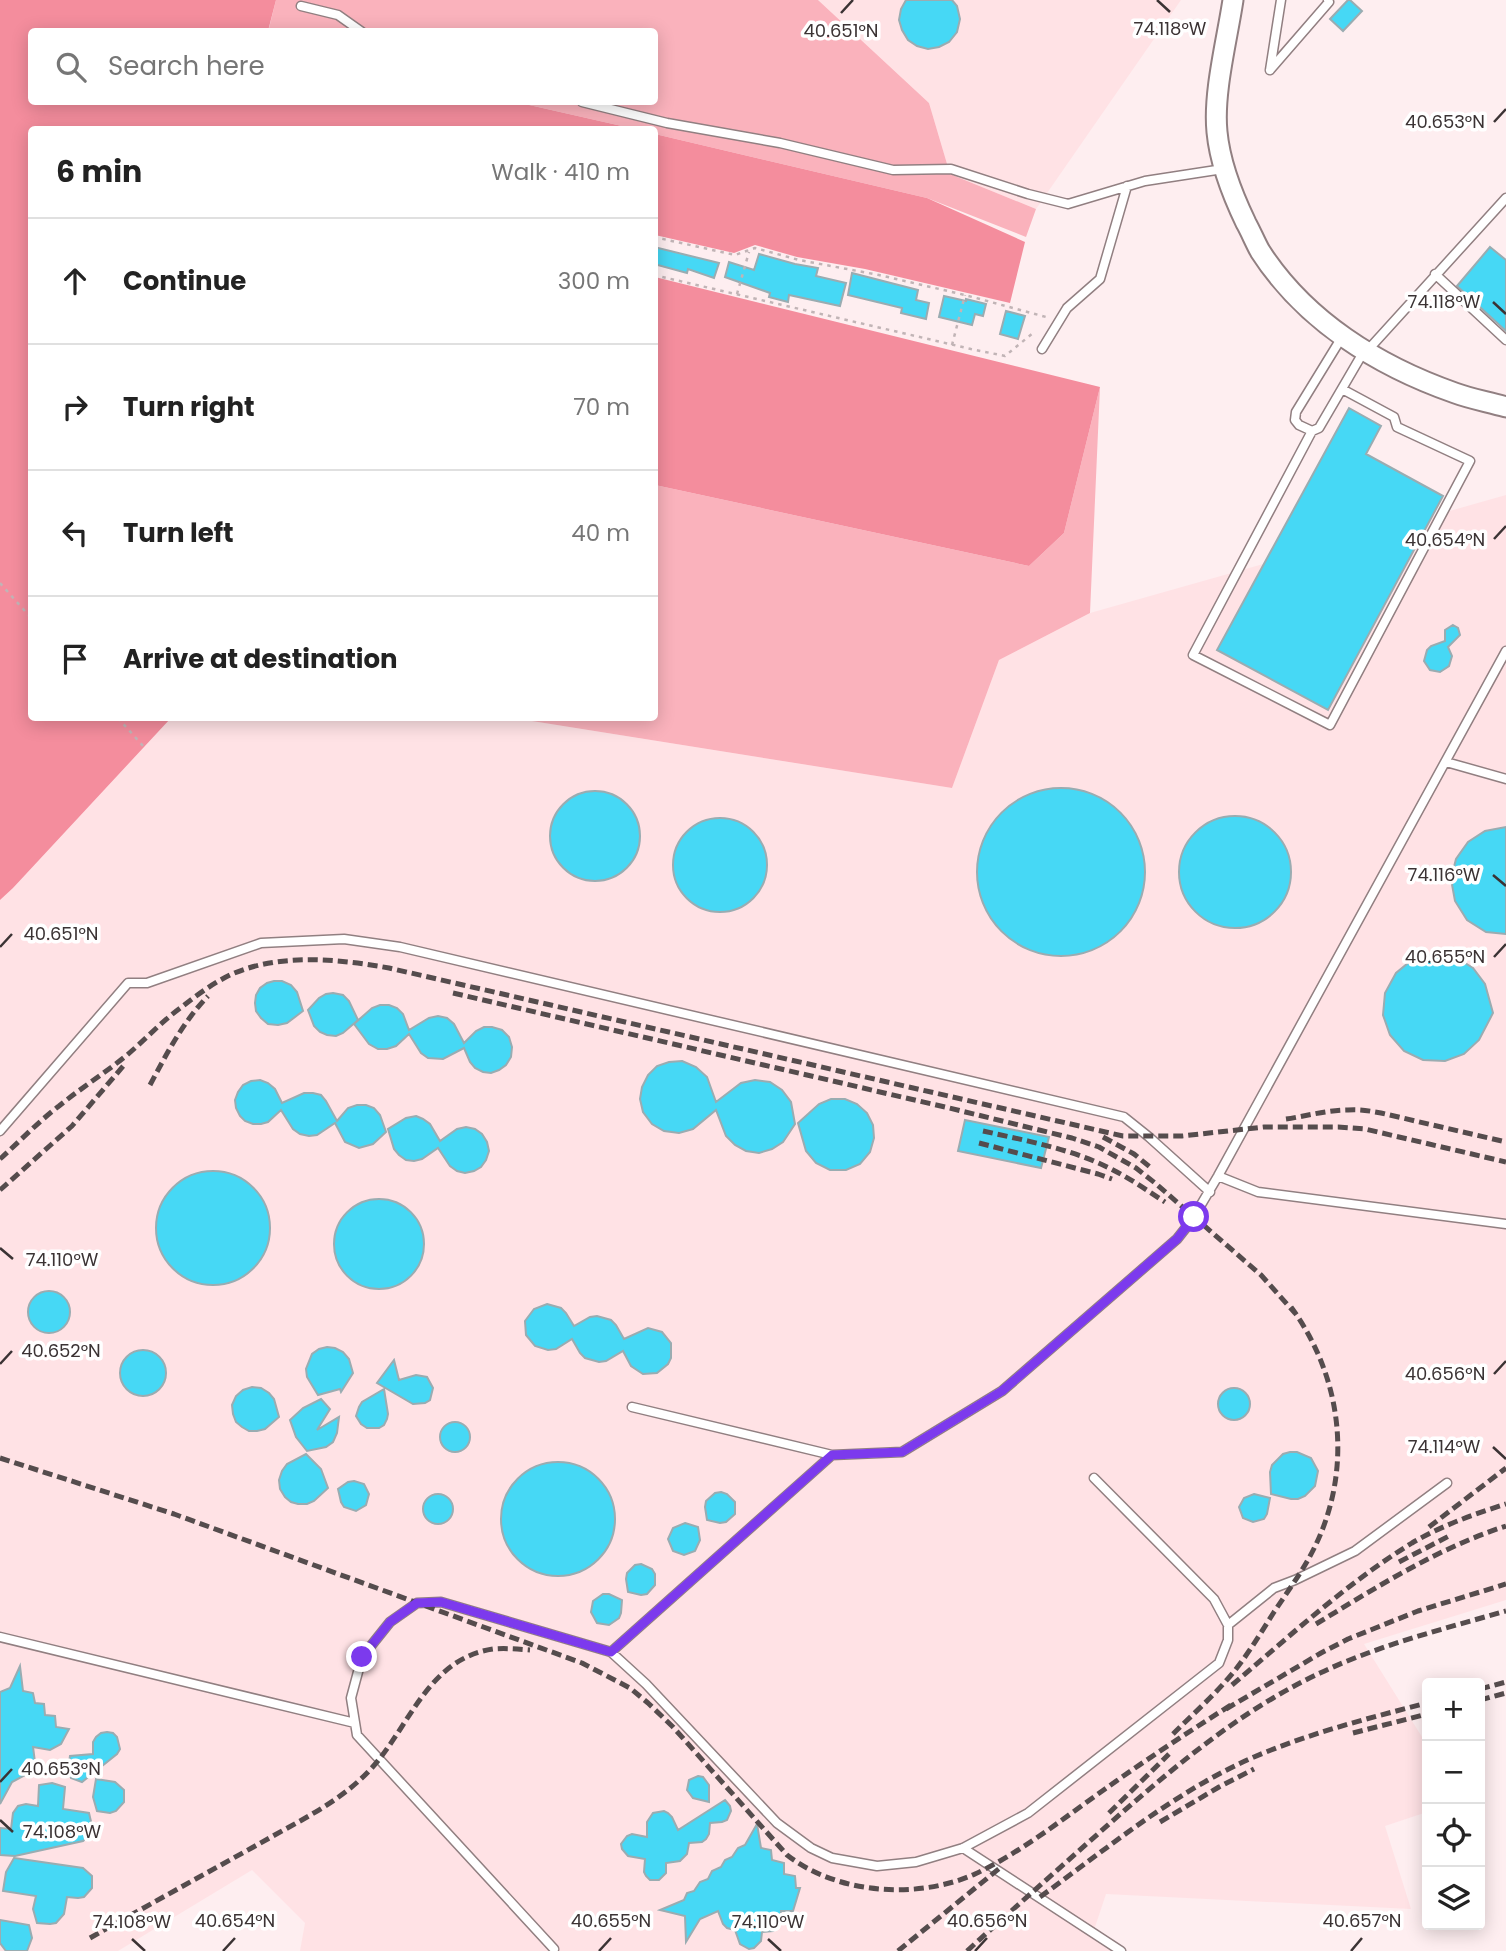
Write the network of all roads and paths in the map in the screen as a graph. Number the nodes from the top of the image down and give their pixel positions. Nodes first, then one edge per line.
1 (1234, 0) edge
2 (1281, 0) edge
3 (1328, 0) edge
4 (301, 6) dead end
5 (356, 28) edge
6 (594, 105) edge
7 (1224, 169) junction
8 (1126, 186) junction
9 (1506, 198) edge
10 (658, 238) edge
11 (749, 252) junction
12 (1435, 274) junction
13 (658, 276) edge
14 (737, 294) junction
15 (965, 295) junction
16 (1059, 321) junction
17 (1343, 336) junction
18 (1049, 338) junction
19 (1506, 340) edge
20 (952, 345) junction
21 (1042, 349) dead end
22 (1365, 351) junction
23 (1342, 389) junction
24 (1506, 407) edge
25 (1312, 431) junction
26 (0, 583) edge
27 (28, 614) edge
28 (1506, 651) edge
29 (121, 721) edge
30 (144, 747) dead end
31 (1446, 762) junction
32 (1506, 779) edge
33 (0, 1131) edge
34 (1219, 1176) junction
35 (1210, 1192) junction
36 (1506, 1224) edge
37 (632, 1407) dead end
38 (832, 1455) junction
39 (1094, 1478) dead end
40 (1447, 1483) dead end
41 (1228, 1625) junction
42 (0, 1637) edge
43 (611, 1652) junction
44 (355, 1723) junction
45 (963, 1849) junction
46 (554, 1949) dead end
47 (1121, 1951) edge

1 - 7 street
2 - 3 lane
4 - 5 lane
6 - 8 lane
7 - 8 lane
7 - 17 street
8 - 16 lane
9 - 12 lane
10 - 11 path
11 - 14 path
11 - 15 path
12 - 19 lane
12 - 22 lane
13 - 14 path
14 - 20 path
15 - 16 path
15 - 20 path
16 - 18 lane
17 - 22 street
17 - 25 lane
18 - 20 path
18 - 21 lane
22 - 23 lane
22 - 24 street
23 - 25 lane
23 - 25 lane
26 - 27 path
28 - 31 lane
29 - 30 path
31 - 32 lane
31 - 34 lane
33 - 35 lane
34 - 35 lane
34 - 36 lane
35 - 38 lane
37 - 38 lane
38 - 43 lane
39 - 41 lane
40 - 41 lane
41 - 45 lane
42 - 44 lane
43 - 44 lane
43 - 45 lane
44 - 46 lane
45 - 47 lane

